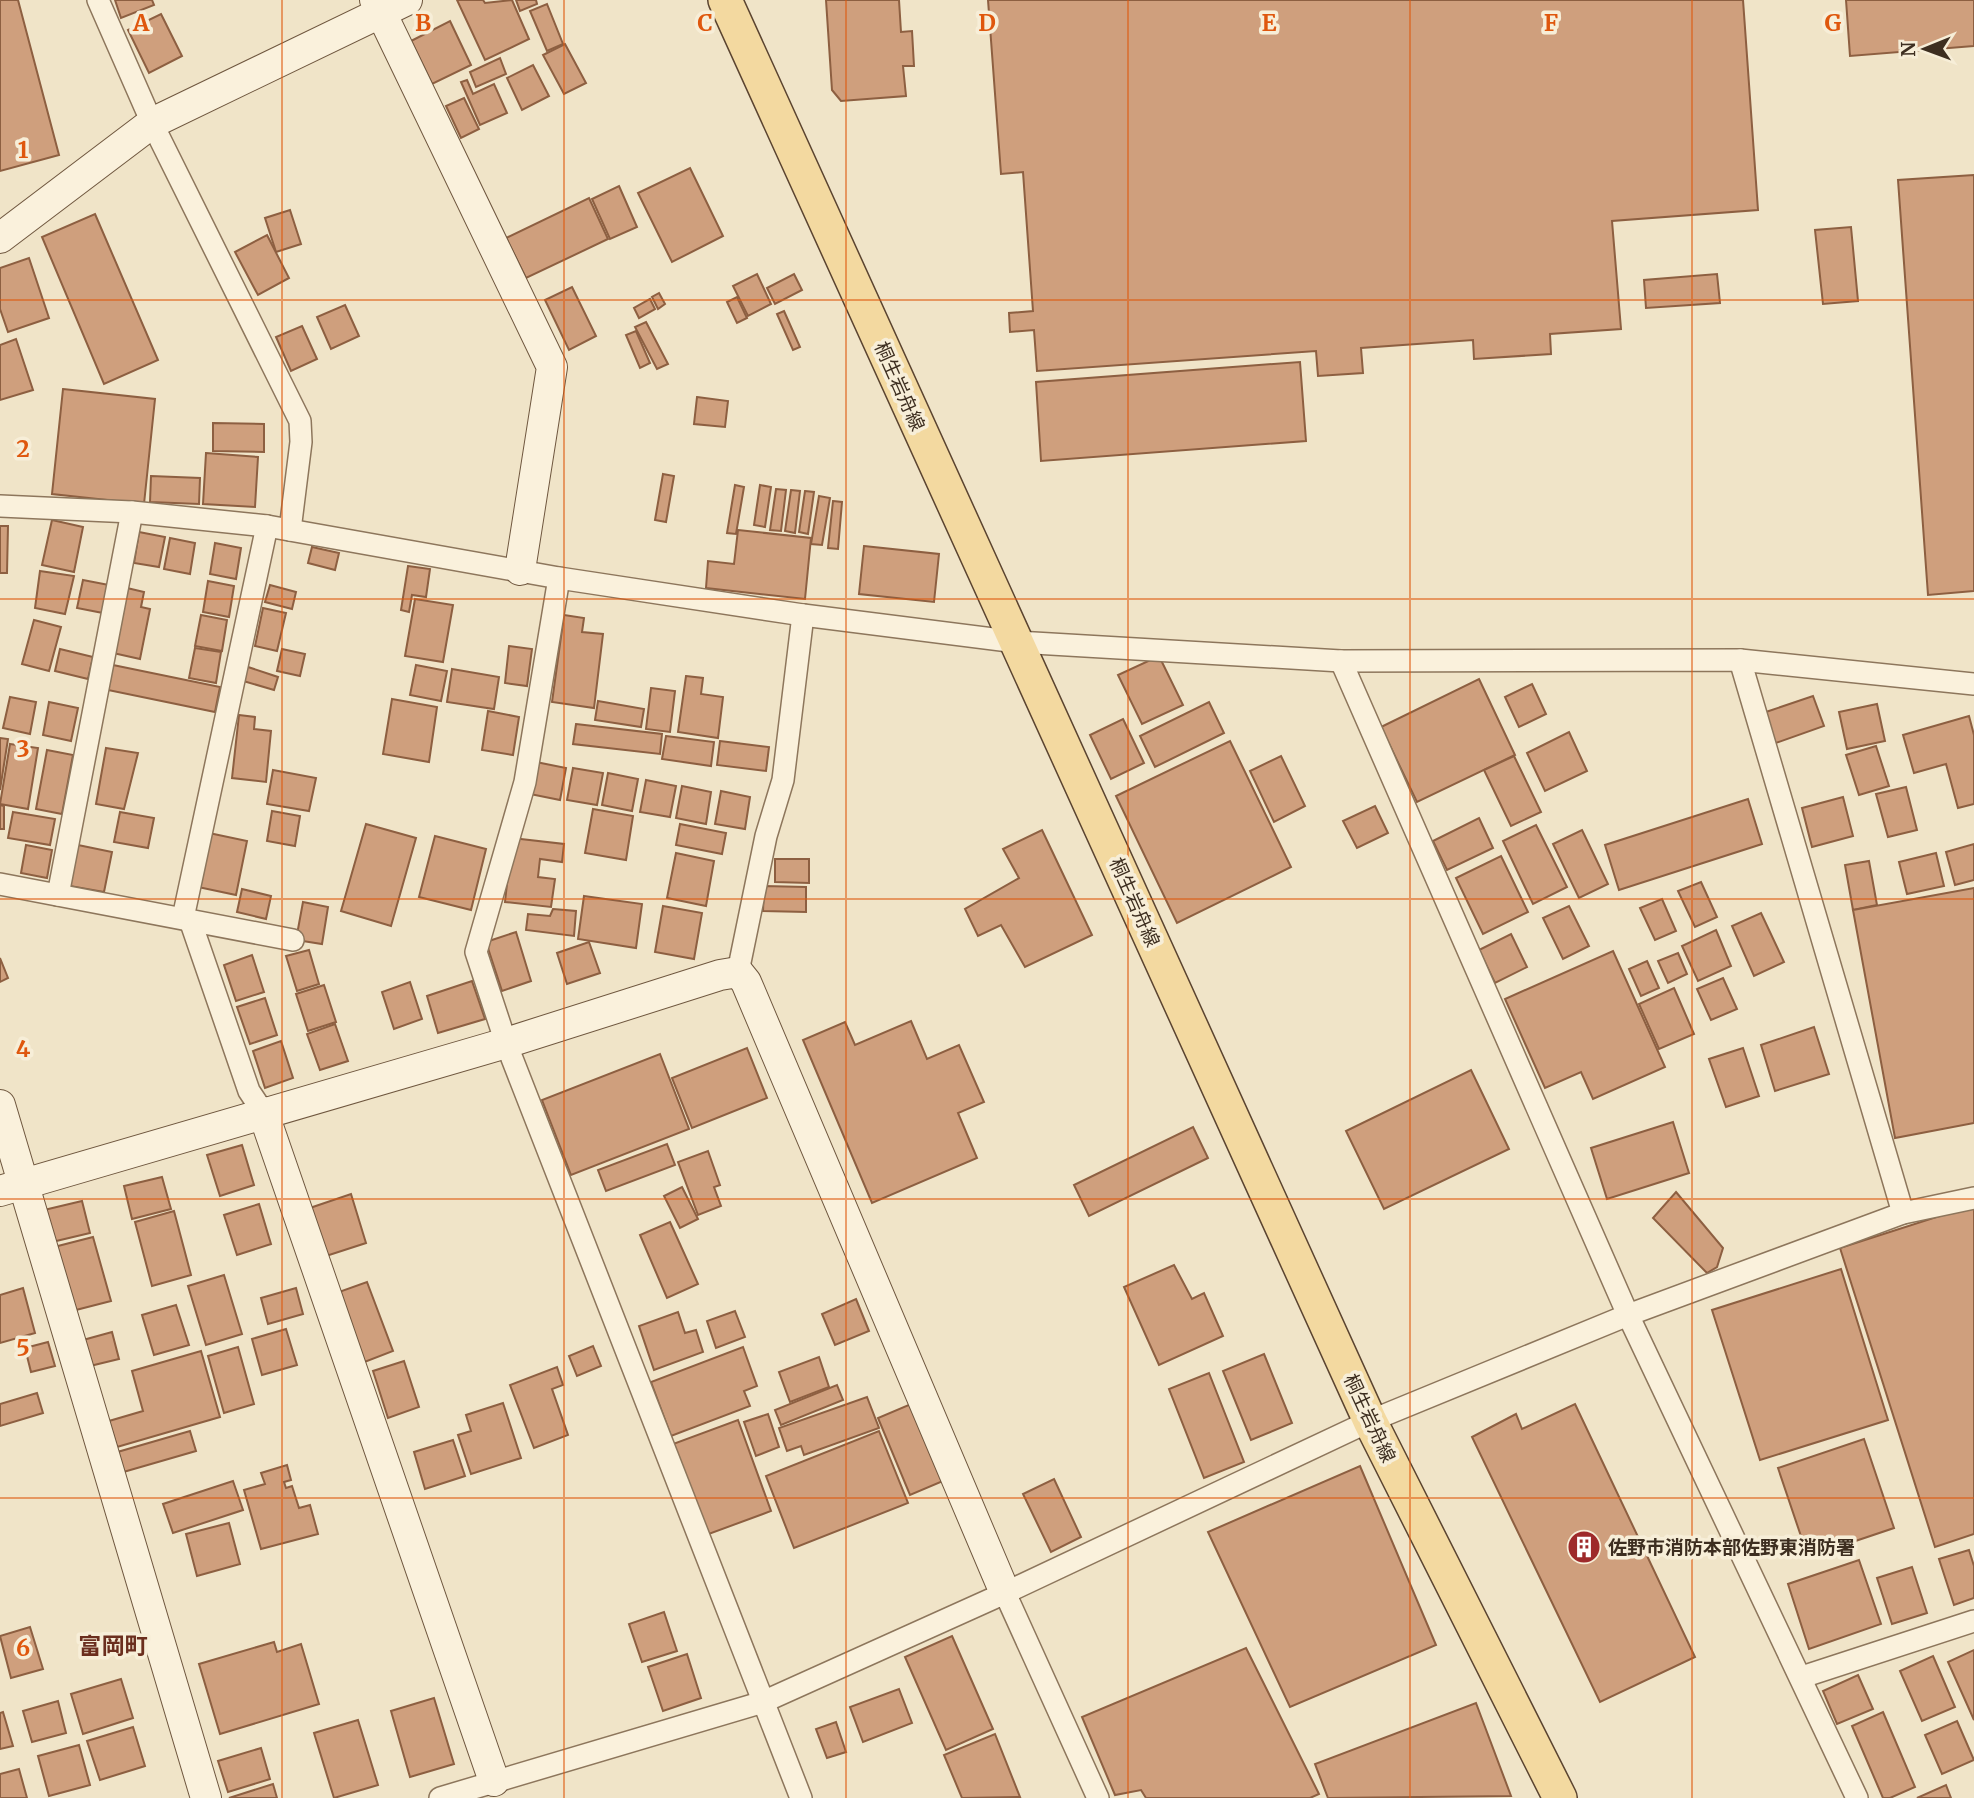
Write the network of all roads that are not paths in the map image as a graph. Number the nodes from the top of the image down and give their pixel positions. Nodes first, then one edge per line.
1 (98, 0) edge
2 (724, 0) edge
3 (388, 4) edge
4 (152, 124) junction
5 (0, 238) edge
6 (0, 506) edge
7 (132, 512) junction
8 (267, 526) junction
9 (290, 530) junction
10 (520, 570) junction
11 (559, 578) junction
12 (803, 615) junction
13 (1017, 642) junction
14 (1740, 660) junction
15 (1340, 661) junction
16 (1974, 684) edge
17 (0, 884) edge
18 (58, 895) junction
19 (187, 919) junction
20 (293, 940) dead end
21 (738, 972) junction
22 (506, 1043) junction
23 (0, 1105) edge
24 (263, 1112) junction
25 (12, 1188) edge
26 (1974, 1198) edge
27 (1903, 1213) junction
28 (1628, 1315) junction
29 (1370, 1420) junction
30 (1005, 1594) junction
31 (1974, 1621) edge
32 (1801, 1677) junction
33 (763, 1702) junction
34 (497, 1790) edge
35 (206, 1798) edge
36 (440, 1798) edge
37 (801, 1798) edge
38 (1098, 1798) edge
39 (1560, 1798) edge
40 (1857, 1798) edge

1 - 4 street
2 - 13 main road, 桐生岩舟線
3 - 4 street
3 - 10 street
4 - 5 street
4 - 9 street
6 - 7 street
7 - 8 street
7 - 18 street
8 - 9 street
8 - 19 street
9 - 10 street
10 - 11 street
11 - 12 street
11 - 22 street
12 - 13 street
12 - 21 street
13 - 15 street
13 - 29 main road, 桐生岩舟線
14 - 15 street
14 - 16 street
14 - 27 street
15 - 28 street
17 - 18 street
18 - 19 street
19 - 20 street
19 - 24 street
21 - 22 street
21 - 30 street
22 - 24 street
22 - 33 street
23 - 25 street
24 - 25 street
24 - 34 street
25 - 35 street
26 - 27 street
27 - 28 street
28 - 29 street
28 - 32 street
29 - 30 street
29 - 39 main road, 桐生岩舟線
30 - 33 street
30 - 38 street
31 - 32 street
32 - 40 street
33 - 34 street
33 - 37 street
34 - 36 street

